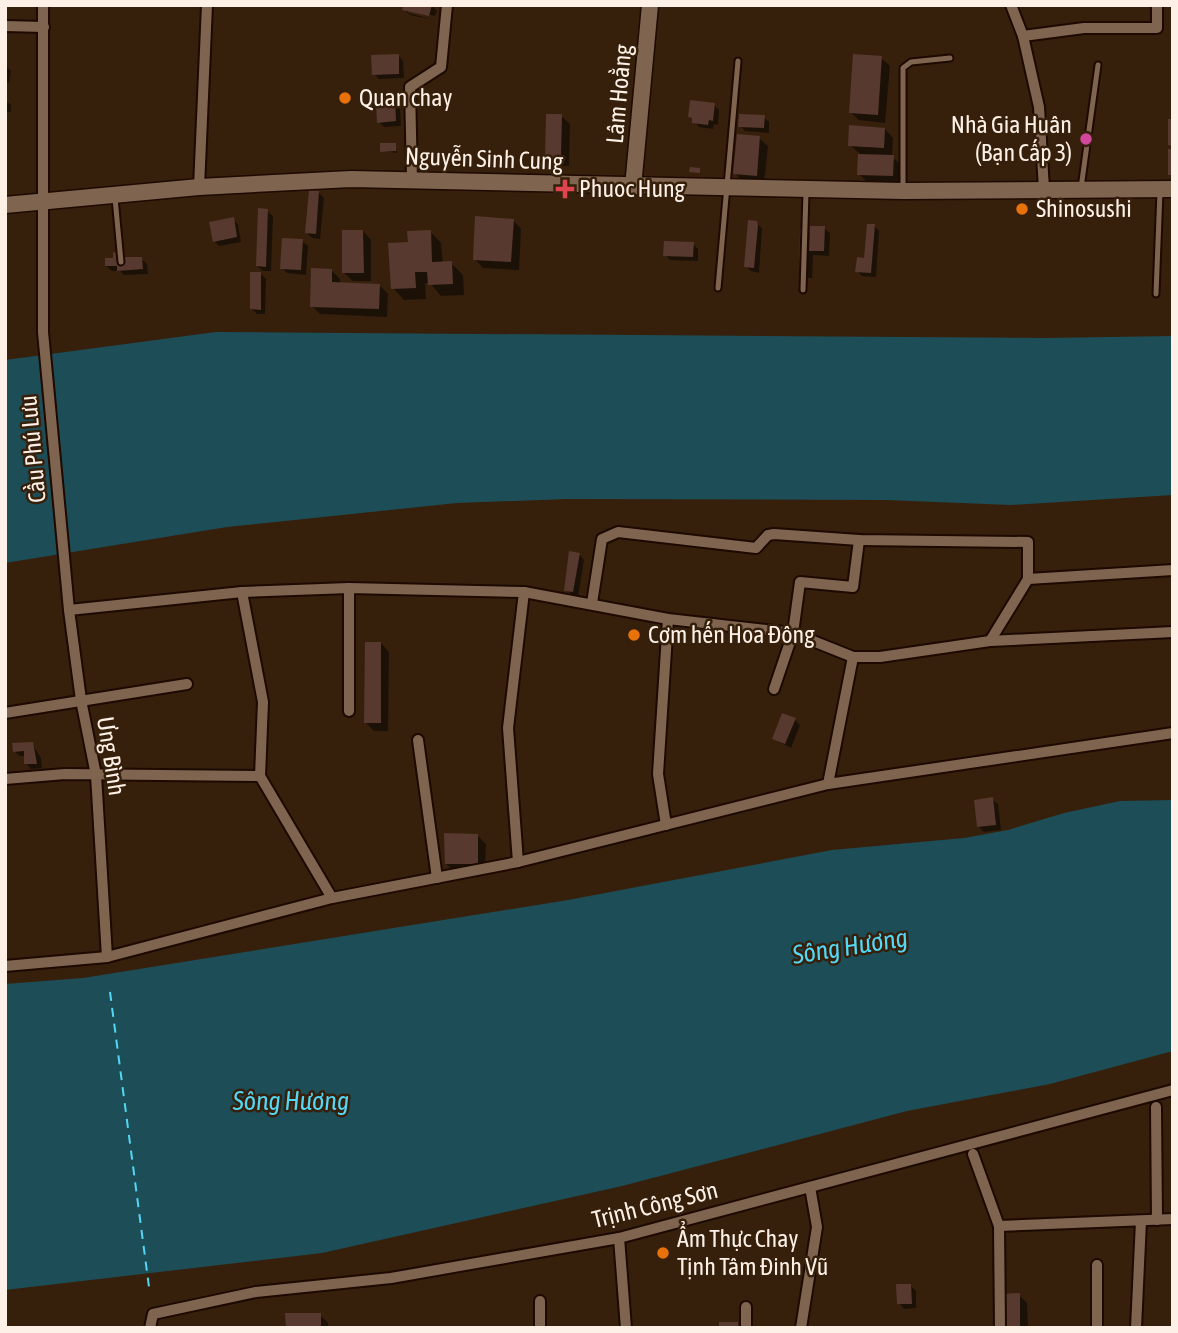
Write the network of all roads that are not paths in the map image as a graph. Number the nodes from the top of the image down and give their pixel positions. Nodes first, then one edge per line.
1 (43, 5) edge
2 (208, 5) edge
3 (447, 5) edge
4 (650, 5) edge
5 (1011, 5) edge
6 (1157, 5) edge
7 (5, 26) edge
8 (44, 27) junction
9 (1023, 36) junction
10 (950, 58) dead end
11 (738, 61) dead end
12 (1098, 65) dead end
13 (412, 179) junction
14 (200, 187) junction
15 (633, 187) junction
16 (725, 188) junction
17 (1081, 188) junction
18 (806, 189) junction
19 (1044, 189) junction
20 (1167, 189) edge
21 (903, 191) junction
22 (115, 194) junction
23 (41, 201) junction
24 (5, 205) edge
25 (121, 262) dead end
26 (718, 288) dead end
27 (803, 290) dead end
28 (1156, 294) dead end
29 (859, 540) junction
30 (64, 562) joint
31 (1173, 570) edge
32 (1028, 579) junction
33 (349, 588) junction
34 (242, 592) junction
35 (524, 592) junction
36 (592, 603) junction
37 (69, 610) junction
38 (668, 620) junction
39 (1173, 632) edge
40 (793, 633) junction
41 (990, 641) junction
42 (853, 657) junction
43 (187, 684) dead end
44 (774, 689) dead end
45 (80, 700) junction
46 (349, 711) dead end
47 (5, 713) edge
48 (1173, 733) edge
49 (418, 740) dead end
50 (96, 775) junction
51 (260, 776) junction
52 (5, 779) edge
53 (828, 784) junction
54 (666, 825) junction
55 (518, 862) junction
56 (437, 878) junction
57 (332, 898) junction
58 (107, 957) junction
59 (5, 966) edge
60 (1173, 1090) edge
61 (1156, 1107) dead end
62 (973, 1154) dead end
63 (810, 1187) junction
64 (1173, 1219) edge
65 (1157, 1220) junction
66 (1141, 1221) junction
67 (999, 1226) junction
68 (619, 1238) junction
69 (1097, 1265) dead end
70 (540, 1301) dead end
71 (746, 1307) dead end
72 (149, 1328) edge
73 (540, 1328) edge
74 (626, 1328) edge
75 (746, 1328) edge
76 (801, 1328) edge
77 (1000, 1328) edge
78 (1097, 1328) edge
79 (1136, 1328) edge

1 - 8 street
2 - 14 street
3 - 13 street
4 - 15 main road, Lâm Hoằng
5 - 9 street
6 - 9 street
7 - 8 street
8 - 23 street
9 - 19 street
10 - 21 lane
11 - 16 lane
12 - 17 lane
13 - 14 main road, Nguyễn Sinh Cung
13 - 15 main road, Nguyễn Sinh Cung
14 - 22 main road, Nguyễn Sinh Cung
15 - 16 main road, Nguyễn Sinh Cung
16 - 18 main road, Nguyễn Sinh Cung
16 - 26 lane
17 - 19 main road, Nguyễn Sinh Cung
17 - 20 main road, Nguyễn Sinh Cung
18 - 21 main road, Nguyễn Sinh Cung
18 - 27 lane
19 - 21 main road, Nguyễn Sinh Cung
20 - 28 lane
22 - 23 main road, Nguyễn Sinh Cung
22 - 25 lane
23 - 24 main road, Nguyễn Sinh Cung
23 - 30 street, Cầu Phú Lưu
29 - 32 street
29 - 36 street
29 - 40 street
30 - 37 street, Ưng Bình
31 - 32 street
32 - 41 street
33 - 34 street
33 - 35 street
33 - 46 street
34 - 37 street
34 - 51 street
35 - 36 street
35 - 55 street
36 - 38 street
37 - 45 street, Ưng Bình
38 - 40 street
38 - 54 street
39 - 41 street
40 - 42 street
40 - 44 street
41 - 42 street
42 - 53 street
43 - 45 street
45 - 47 street
45 - 50 street, Ưng Bình
48 - 53 street
49 - 56 street
50 - 51 street
50 - 52 street
50 - 58 street, Ưng Bình
51 - 57 street
53 - 54 street
54 - 55 street
55 - 56 street
56 - 57 street
57 - 58 street
58 - 59 street
60 - 63 street, Trịnh Công Sơn
61 - 65 street
62 - 67 street
63 - 68 street, Trịnh Công Sơn
63 - 76 street
64 - 65 street
65 - 66 street
66 - 67 street
66 - 79 street
67 - 77 street
68 - 72 street, Trịnh Công Sơn
68 - 74 street
69 - 78 street
70 - 73 street
71 - 75 street

